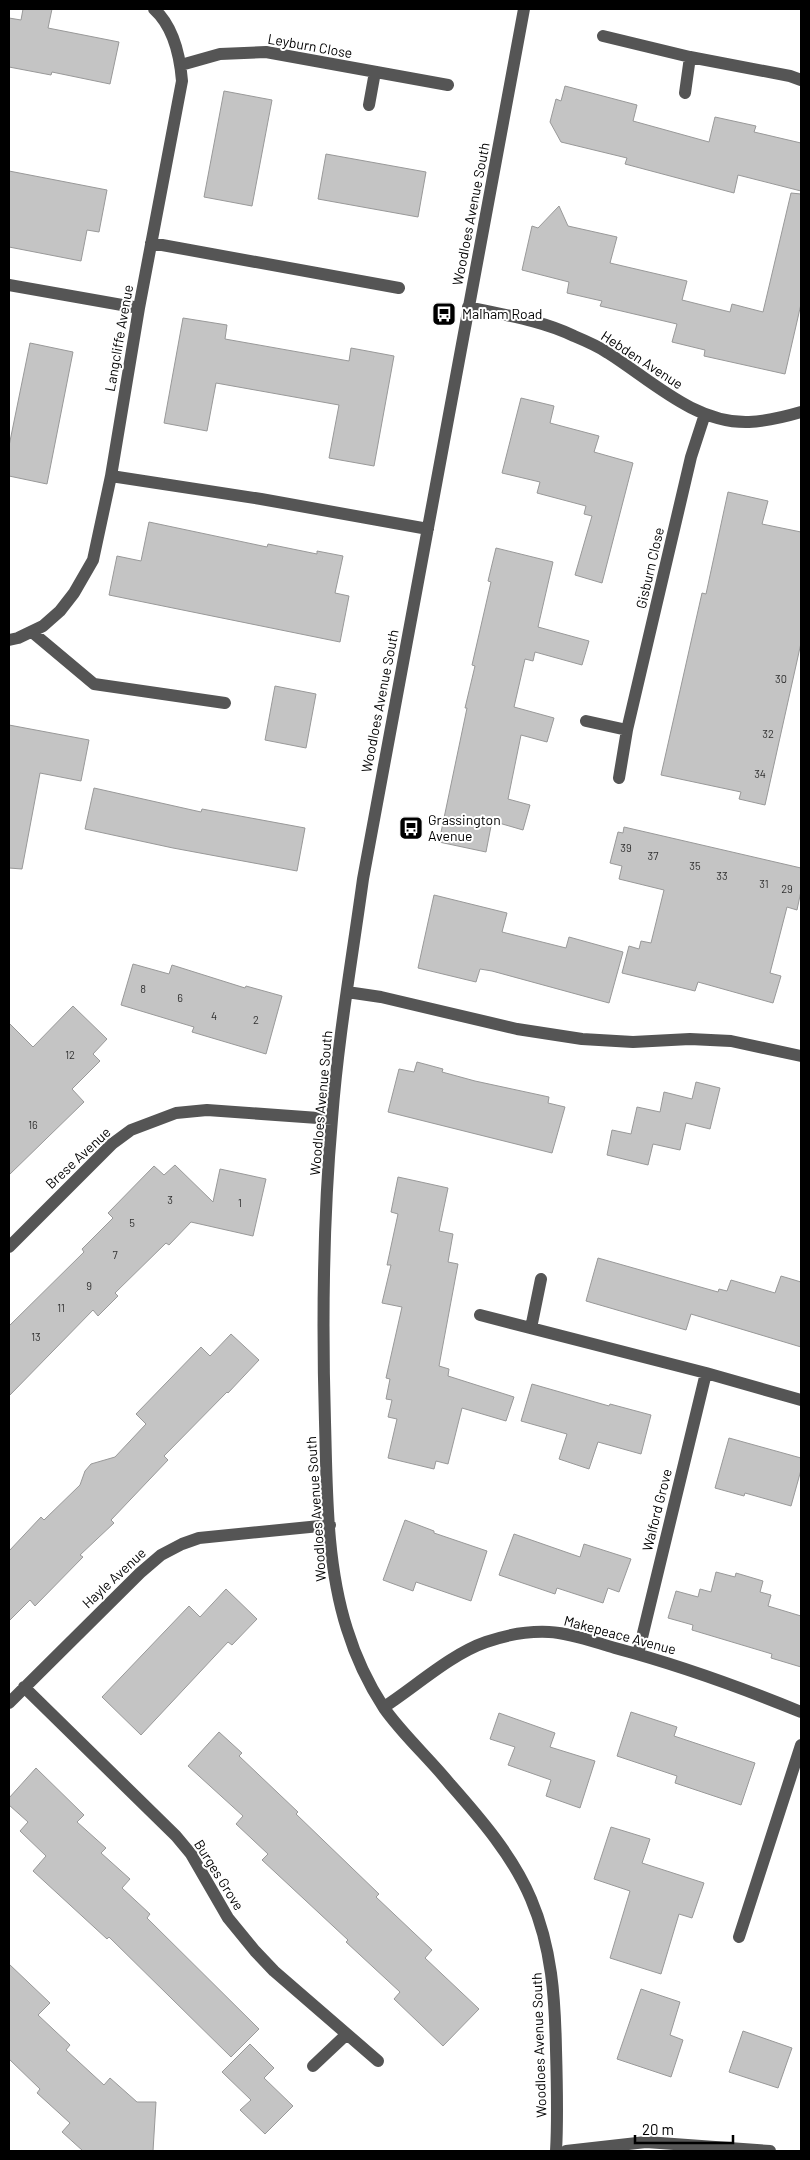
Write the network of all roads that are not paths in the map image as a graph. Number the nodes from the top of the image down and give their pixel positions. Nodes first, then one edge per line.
1 (154, 9) edge
2 (524, 9) edge
3 (603, 36) dead end
4 (690, 57) junction
5 (180, 65) junction
6 (375, 72) junction
7 (801, 80) edge
8 (448, 85) dead end
9 (685, 93) dead end
10 (369, 105) dead end
11 (151, 243) junction
12 (9, 285) edge
13 (399, 288) dead end
14 (468, 307) junction
15 (138, 308) junction
16 (801, 412) edge
17 (705, 414) junction
18 (111, 476) junction
19 (428, 529) junction
20 (32, 632) junction
21 (9, 640) edge
22 (225, 703) dead end
23 (586, 721) dead end
24 (627, 730) junction
25 (619, 778) dead end
26 (347, 992) junction
27 (801, 1056) edge
28 (332, 1119) junction
29 (9, 1247) edge
30 (541, 1279) dead end
31 (480, 1316) dead end
32 (531, 1328) junction
33 (706, 1373) junction
34 (801, 1400) edge
35 (330, 1525) junction
36 (638, 1654) junction
37 (24, 1687) junction
38 (9, 1703) edge
39 (384, 1707) junction
40 (801, 1712) edge
41 (801, 1745) edge
42 (739, 1937) dead end
43 (347, 2034) junction
44 (378, 2061) dead end
45 (313, 2066) dead end
46 (725, 2149) edge
47 (556, 2151) edge
48 (566, 2151) edge
49 (770, 2151) edge

1 - 5 street, Langcliffe Avenue
2 - 14 street, Woodloes Avenue South
3 - 4 street
4 - 7 street
4 - 9 street
5 - 6 street, Leyburn Close
5 - 11 street, Langcliffe Avenue
6 - 8 street, Leyburn Close
6 - 10 street
11 - 13 street
11 - 15 street, Langcliffe Avenue
12 - 15 street
14 - 17 street, Hebden Avenue
14 - 19 street, Woodloes Avenue South
15 - 18 street, Langcliffe Avenue
16 - 17 street, Hebden Avenue
17 - 24 street, Gisburn Close
18 - 19 street
18 - 20 street, Langcliffe Avenue
19 - 26 street, Woodloes Avenue South
20 - 21 street, Langcliffe Avenue
20 - 22 street
23 - 24 street
24 - 25 street, Gisburn Close
26 - 27 street
26 - 28 street, Woodloes Avenue South
28 - 29 street, Brese Avenue
28 - 35 street, Woodloes Avenue South
30 - 32 street
31 - 32 street
32 - 33 street
33 - 34 street
33 - 36 street, Walford Grove
35 - 37 street, Hayle Avenue
35 - 39 street, Woodloes Avenue South
36 - 39 street, Makepeace Avenue
36 - 40 street, Makepeace Avenue
37 - 38 street, Hayle Avenue
37 - 43 street, Burges Grove
39 - 47 street, Woodloes Avenue South
41 - 42 street
43 - 44 street, Burges Grove
43 - 45 street
46 - 48 street
46 - 49 street

